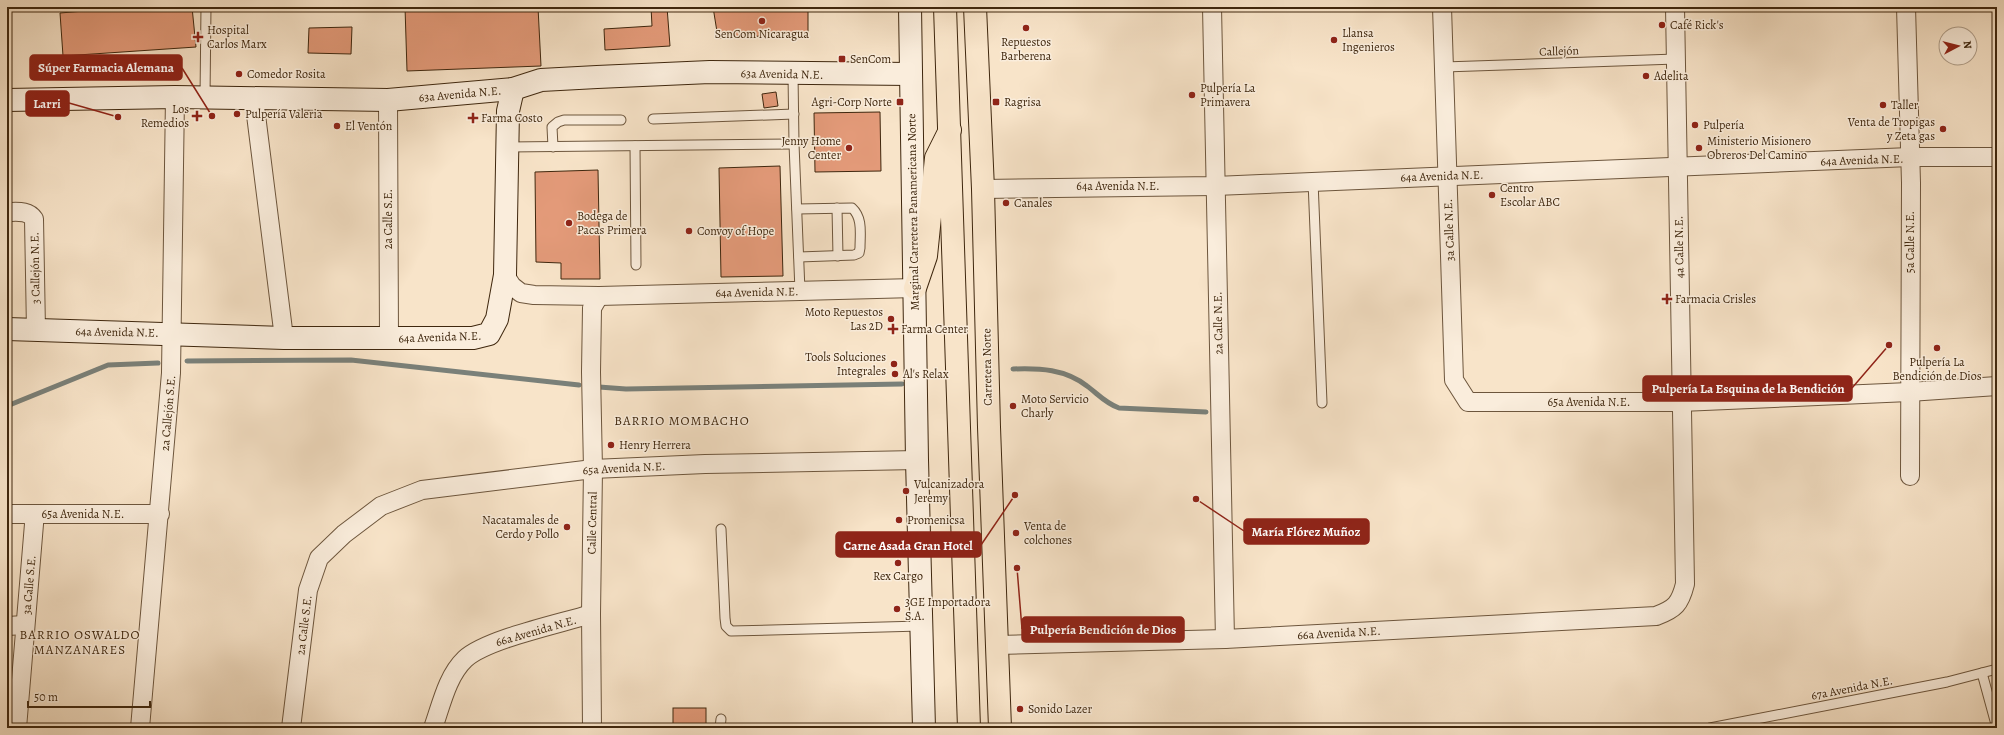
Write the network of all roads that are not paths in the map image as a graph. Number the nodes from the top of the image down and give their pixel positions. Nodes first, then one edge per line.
1 (206, 7) edge
2 (910, 7) edge
3 (945, 7) edge
4 (975, 7) edge
5 (1212, 7) edge
6 (1442, 7) edge
7 (1675, 7) edge
8 (1906, 7) edge
9 (1676, 59) junction
10 (1444, 67) junction
11 (793, 74) junction
12 (911, 74) junction
13 (513, 89) junction
14 (174, 97) junction
15 (205, 97) junction
16 (254, 99) junction
17 (7, 100) edge
18 (388, 100) junction
19 (794, 114) junction
20 (653, 119) dead end
21 (621, 120) dead end
22 (950, 129) junction
23 (794, 144) junction
24 (635, 146) junction
25 (508, 147) junction
26 (553, 147) junction
27 (1997, 156) edge
28 (1910, 157) junction
29 (1678, 168) junction
30 (1447, 175) junction
31 (1313, 181) junction
32 (1215, 186) junction
33 (983, 189) junction
34 (837, 208) junction
35 (797, 209) junction
36 (16, 212) edge
37 (838, 256) junction
38 (799, 257) junction
39 (636, 265) dead end
40 (505, 275) junction
41 (915, 288) junction
42 (800, 290) junction
43 (599, 296) junction
44 (7, 329) edge
45 (36, 330) junction
46 (284, 338) junction
47 (389, 339) junction
48 (172, 343) junction
49 (1997, 386) edge
50 (1909, 392) junction
51 (1468, 402) joint
52 (1681, 402) junction
53 (1322, 403) dead end
54 (918, 460) junction
55 (593, 469) junction
56 (1910, 476) dead end
57 (7, 514) edge
58 (33, 514) junction
59 (160, 514) junction
60 (721, 529) dead end
61 (344, 534) joint
62 (1676, 605) joint
63 (590, 614) junction
64 (25, 625) junction
65 (7, 626) edge
66 (921, 626) junction
67 (1225, 639) junction
68 (997, 645) junction
69 (1997, 669) edge
70 (1982, 673) junction
71 (17, 728) edge
72 (140, 728) edge
73 (292, 728) edge
74 (433, 728) edge
75 (592, 728) edge
76 (924, 728) edge
77 (969, 728) edge
78 (1000, 728) edge
79 (1710, 728) edge
80 (1997, 728) edge

1 - 15 lane
2 - 12 street, Marginal Carretera Panamericana Norte
3 - 22 highway
4 - 33 highway, Carretera Norte
5 - 32 street, 2a Calle N.E.
6 - 10 street, 3a Calle N.E.
7 - 9 street, 4a Calle N.E.
8 - 28 street, 5a Calle N.E.
9 - 10 lane, Callejón
9 - 29 street, 4a Calle N.E.
10 - 30 street, 3a Calle N.E.
11 - 12 street, 63a Avenida N.E.
11 - 13 street, 63a Avenida N.E.
11 - 19 lane
12 - 41 street, Marginal Carretera Panamericana Norte
13 - 18 street, 63a Avenida N.E.
13 - 25 street
14 - 15 street, 63a Avenida N.E.
14 - 17 street, 63a Avenida N.E.
14 - 48 street, 2a Callejón S.E.
15 - 16 street, 63a Avenida N.E.
16 - 18 street, 63a Avenida N.E.
16 - 46 street
18 - 47 street, 2a Calle S.E.
19 - 20 lane
19 - 23 lane
21 - 26 lane
22 - 41 highway
22 - 77 highway
23 - 24 lane
23 - 35 lane
24 - 26 lane
24 - 39 lane
25 - 26 lane
25 - 40 street
27 - 28 street, 64a Avenida N.E.
28 - 29 street, 64a Avenida N.E.
28 - 50 street, 5a Calle N.E.
29 - 30 street, 64a Avenida N.E.
29 - 52 street, 4a Calle N.E.
30 - 31 street, 64a Avenida N.E.
30 - 51 street, 3a Calle N.E.
31 - 32 street, 64a Avenida N.E.
31 - 53 lane
32 - 33 street, 64a Avenida N.E.
32 - 67 street, 2a Calle N.E.
33 - 68 highway, Carretera Norte
34 - 35 lane
34 - 37 lane
34 - 37 lane
35 - 38 lane
36 - 45 street, 3 Callejón N.E.
37 - 38 lane
38 - 42 lane
40 - 43 street, 64a Avenida N.E.
40 - 47 street, 64a Avenida N.E.
41 - 42 street, 64a Avenida N.E.
41 - 54 street, Marginal Carretera Panamericana Norte
42 - 43 street, 64a Avenida N.E.
43 - 55 street, Calle Central
44 - 45 street, 64a Avenida N.E.
45 - 48 street, 64a Avenida N.E.
46 - 47 street, 64a Avenida N.E.
46 - 48 street, 64a Avenida N.E.
48 - 59 street, 2a Callejón S.E.
49 - 50 street, 65a Avenida N.E.
50 - 52 street, 65a Avenida N.E.
50 - 56 street, 5a Calle N.E.
51 - 52 street, 65a Avenida N.E.
52 - 62 street, 4a Calle N.E.
54 - 55 street, 65a Avenida N.E.
54 - 66 street, Marginal Carretera Panamericana Norte
55 - 61 street, 65a Avenida N.E.
55 - 63 street, Calle Central
57 - 58 street, 65a Avenida N.E.
58 - 59 street, 65a Avenida N.E.
58 - 64 street, 3a Calle S.E.
59 - 72 street, 2a Callejón S.E.
60 - 66 lane
61 - 73 street, 2a Calle S.E.
62 - 67 street, 66a Avenida N.E.
63 - 74 street, 66a Avenida N.E.
63 - 75 street, Calle Central
64 - 65 street
64 - 71 street, 3a Calle S.E.
66 - 76 street, Marginal Carretera Panamericana Norte
67 - 68 street, 66a Avenida N.E.
68 - 78 highway, Carretera Norte
69 - 70 lane, 67a Avenida N.E.
70 - 79 lane, 67a Avenida N.E.
70 - 80 lane

